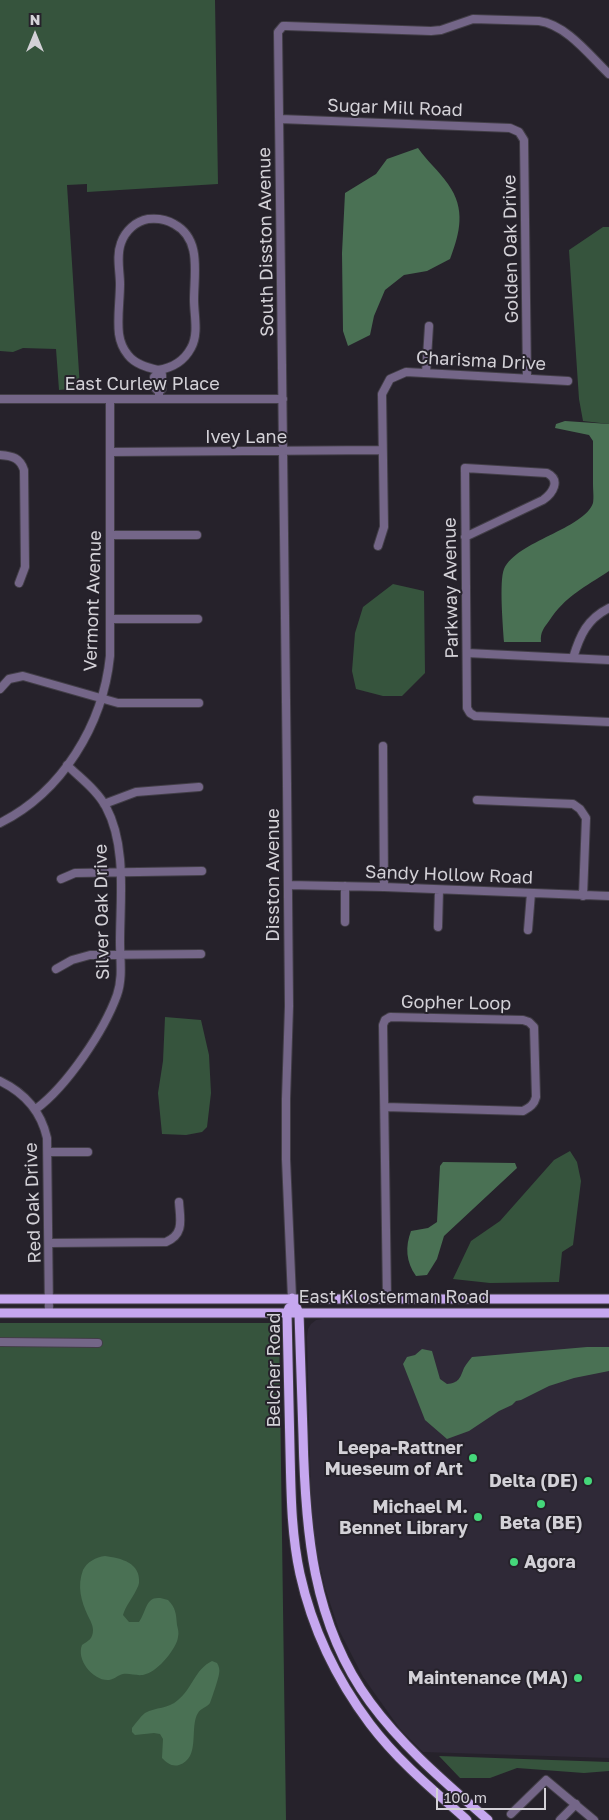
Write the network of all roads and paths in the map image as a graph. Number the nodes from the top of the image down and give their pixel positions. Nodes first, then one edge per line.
1 (609, 74) edge
2 (280, 119) junction
3 (510, 128) joint
4 (428, 326) dead end
5 (158, 372) junction
6 (426, 373) junction
7 (527, 378) junction
8 (568, 381) dead end
9 (159, 395) junction
10 (0, 399) edge
11 (110, 399) junction
12 (283, 399) junction
13 (382, 450) junction
14 (110, 452) junction
15 (284, 452) junction
16 (0, 456) edge
17 (110, 535) junction
18 (197, 535) dead end
19 (465, 537) junction
20 (378, 546) dead end
21 (19, 583) dead end
22 (609, 608) edge
23 (110, 619) junction
24 (198, 619) dead end
25 (467, 653) junction
26 (573, 658) junction
27 (609, 660) edge
28 (0, 689) edge
29 (101, 699) junction
30 (199, 703) dead end
31 (609, 722) edge
32 (383, 746) dead end
33 (67, 765) junction
34 (199, 787) dead end
35 (477, 800) dead end
36 (104, 804) junction
37 (0, 823) edge
38 (202, 870) dead end
39 (120, 872) junction
40 (61, 879) dead end
41 (288, 885) junction
42 (345, 886) junction
43 (384, 887) junction
44 (439, 890) junction
45 (531, 894) junction
46 (583, 896) junction
47 (609, 896) edge
48 (345, 922) dead end
49 (438, 927) dead end
50 (528, 930) dead end
51 (120, 954) junction
52 (200, 954) dead end
53 (56, 968) dead end
54 (0, 1081) edge
55 (385, 1107) junction
56 (36, 1109) junction
57 (48, 1152) junction
58 (88, 1152) dead end
59 (179, 1202) dead end
60 (50, 1243) junction
61 (292, 1298) junction
62 (387, 1298) junction
63 (609, 1298) edge
64 (0, 1299) edge
65 (50, 1299) junction
66 (0, 1313) edge
67 (49, 1313) junction
68 (286, 1313) junction
69 (299, 1313) junction
70 (609, 1313) edge
71 (0, 1342) edge
72 (98, 1343) dead end
73 (576, 1804) junction
74 (511, 1814) dead end
75 (467, 1820) edge
76 (488, 1820) edge
77 (560, 1820) edge
78 (594, 1820) edge

1 - 2 street, South Disston Avenue
2 - 3 street, Sugar Mill Road
2 - 12 street, South Disston Avenue
3 - 7 street, Golden Oak Drive
4 - 6 street
5 - 5 street
5 - 9 street
6 - 7 street, Charisma Drive
6 - 13 street, Charisma Drive
7 - 8 street, Charisma Drive
9 - 11 street, East Curlew Place
9 - 12 street, East Curlew Place
10 - 11 street, East Curlew Place
11 - 14 street, Vermont Avenue
12 - 15 street, South Disston Avenue
13 - 15 street, Ivey Lane
13 - 20 street
14 - 15 street, Ivey Lane
14 - 17 street, Vermont Avenue
15 - 41 street, Disston Avenue
16 - 21 street
17 - 18 street
17 - 23 street, Vermont Avenue
19 - 19 street, Parkway Avenue
19 - 25 street, Parkway Avenue
22 - 26 street
23 - 24 street
23 - 29 street, Vermont Avenue
25 - 26 street
25 - 31 street, Parkway Avenue
26 - 27 street
28 - 29 street
29 - 30 street
29 - 33 street, Vermont Avenue
32 - 43 street
33 - 36 street, Silver Oak Drive
33 - 37 street, Vermont Avenue
34 - 36 street
35 - 46 street
36 - 39 street, Silver Oak Drive
38 - 39 street
39 - 40 street
39 - 51 street, Silver Oak Drive
41 - 42 street, Sandy Hollow Road
41 - 61 street, Disston Avenue
42 - 43 street, Sandy Hollow Road
42 - 48 street
43 - 44 street, Sandy Hollow Road
44 - 45 street, Sandy Hollow Road
44 - 49 street
45 - 46 street, Sandy Hollow Road
45 - 50 street
46 - 47 street, Sandy Hollow Road
51 - 52 street
51 - 53 street
51 - 56 street, Silver Oak Drive
54 - 56 street, Red Oak Drive
55 - 55 street, Gopher Loop
55 - 62 street, Gopher Loop
56 - 57 street, Red Oak Drive
57 - 58 street
57 - 60 street, Red Oak Drive
59 - 60 street
60 - 65 street, Red Oak Drive
61 - 62 main road, East Klosterman Road
61 - 65 main road, East Klosterman Road
61 - 68 main road, Belcher Road
61 - 69 main road, Belcher Road
62 - 63 main road, East Klosterman Road
64 - 65 main road, East Klosterman Road
65 - 67 street, Red Oak Drive
66 - 67 main road, East Klosterman Road
67 - 68 main road, East Klosterman Road
68 - 69 main road, East Klosterman Road
68 - 75 main road, Belcher Road
69 - 70 main road, East Klosterman Road
69 - 76 main road, Belcher Road
71 - 72 street
73 - 74 street
73 - 77 street
73 - 78 street

